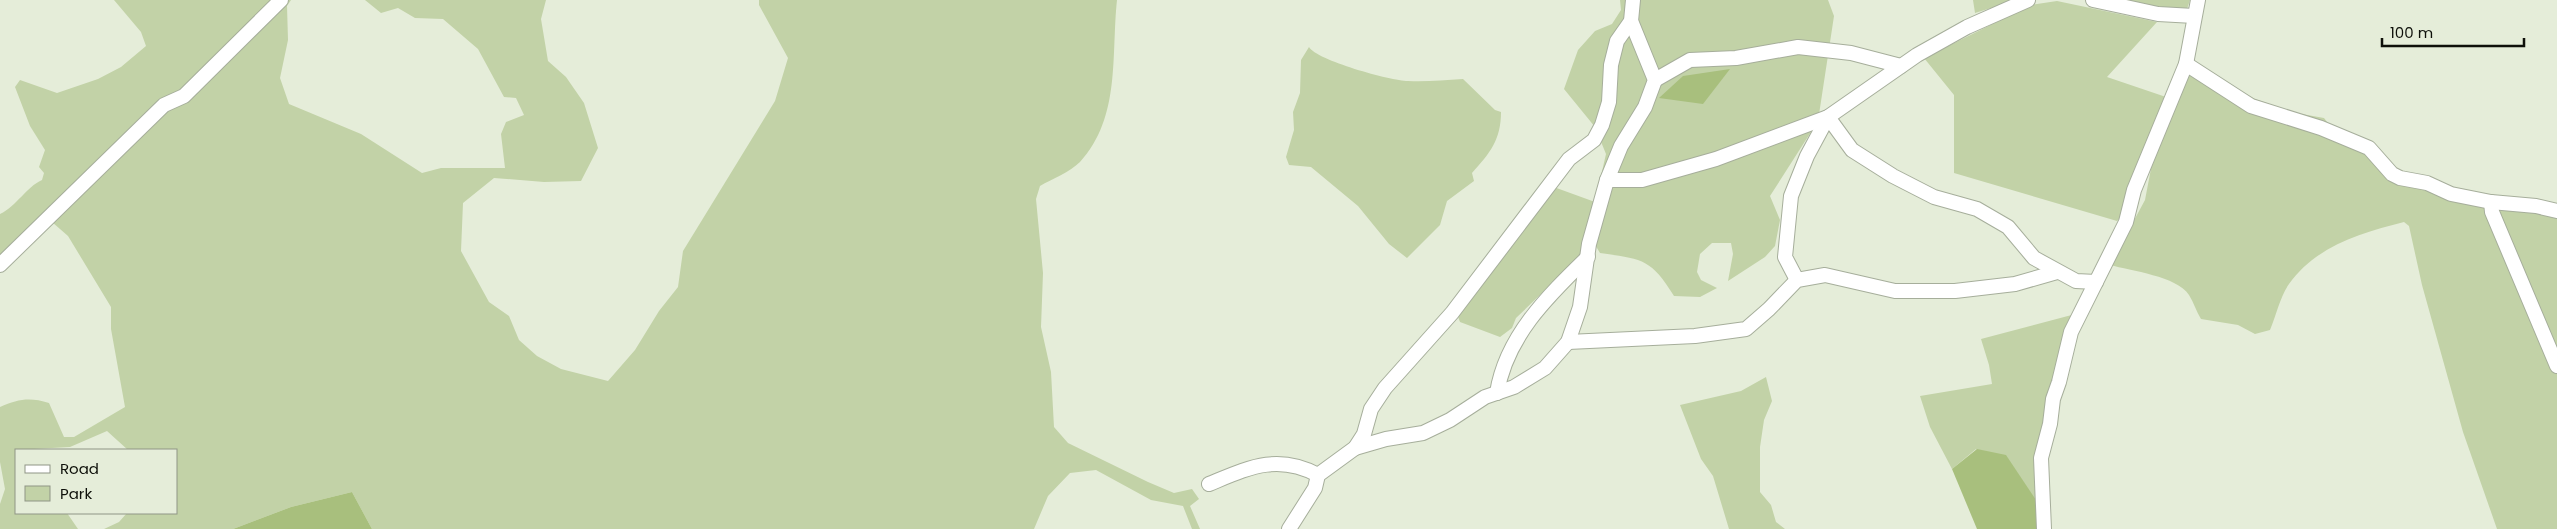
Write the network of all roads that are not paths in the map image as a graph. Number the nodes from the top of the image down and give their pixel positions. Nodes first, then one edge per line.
1 (281, 0) edge
2 (1633, 0) edge
3 (2028, 0) edge
4 (2093, 0) edge
5 (2198, 0) edge
6 (2194, 16) junction
7 (1631, 21) junction
8 (2186, 64) junction
9 (1901, 66) junction
10 (1656, 80) junction
11 (1828, 117) junction
12 (1607, 180) junction
13 (2491, 202) junction
14 (2557, 211) edge
15 (1588, 257) junction
16 (0, 265) edge
17 (2057, 272) junction
18 (1797, 280) junction
19 (2096, 282) junction
20 (1568, 342) junction
21 (2557, 366) edge
22 (1498, 393) junction
23 (1355, 448) junction
24 (1318, 475) junction
25 (1209, 484) dead end
26 (1289, 529) edge
27 (2044, 529) edge

1 - 16 street
2 - 7 street
3 - 9 street
4 - 6 street
5 - 6 street
6 - 8 street
7 - 10 street
7 - 23 street
8 - 13 street
8 - 19 street
9 - 10 street
9 - 11 street
10 - 12 street
11 - 12 street
11 - 17 street
11 - 18 street
12 - 15 street
13 - 14 street
13 - 21 street
15 - 20 street
15 - 22 street
17 - 18 street
17 - 19 street
18 - 20 street
19 - 27 street
20 - 22 street
22 - 23 street
23 - 24 street
24 - 25 street
24 - 26 street

